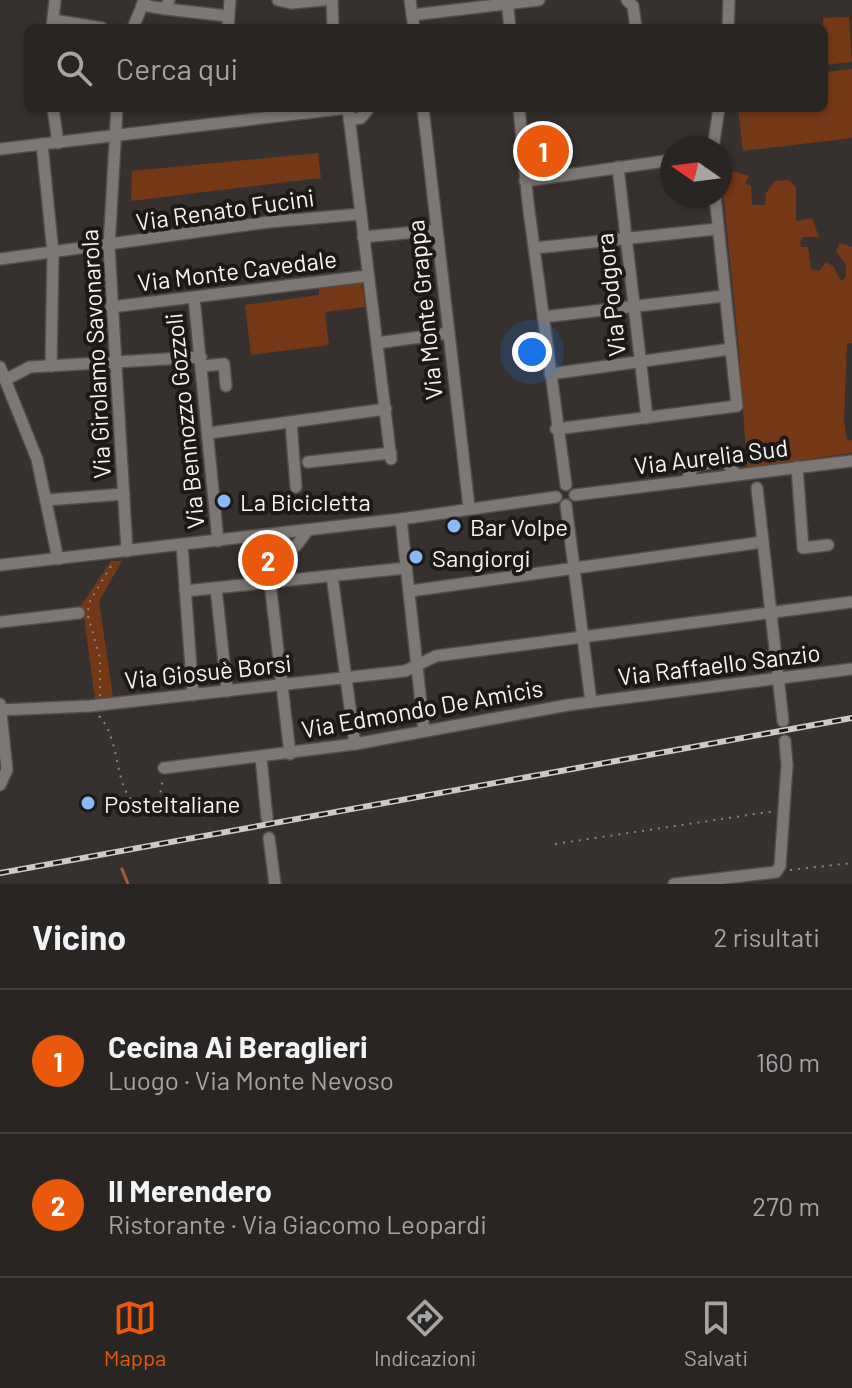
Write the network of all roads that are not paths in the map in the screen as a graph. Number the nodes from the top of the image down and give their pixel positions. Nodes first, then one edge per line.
1 (55, 0) edge
2 (230, 0) edge
3 (278, 0) edge
4 (324, 0) edge
5 (332, 0) edge
6 (410, 0) edge
7 (539, 0) edge
8 (627, 0) edge
9 (729, 0) edge
10 (143, 2) edge
11 (291, 2) edge
12 (507, 2) edge
13 (168, 4) edge
14 (228, 22) edge
15 (413, 22) edge
16 (52, 24) edge
17 (135, 24) edge
18 (333, 24) edge
19 (510, 24) edge
20 (635, 24) edge
21 (728, 24) edge
22 (54, 112) edge
23 (117, 112) edge
24 (235, 112) edge
25 (366, 112) edge
26 (423, 112) edge
27 (519, 112) edge
28 (718, 112) edge
29 (348, 114) edge
30 (236, 122) junction
31 (116, 135) junction
32 (715, 136) edge
33 (58, 143) junction
34 (42, 144) junction
35 (0, 149) edge
36 (660, 162) edge
37 (618, 167) junction
38 (528, 180) junction
39 (716, 208) edge
40 (361, 214) junction
41 (717, 229) junction
42 (437, 230) junction
43 (363, 237) junction
44 (626, 239) junction
45 (109, 247) junction
46 (535, 248) junction
47 (53, 253) junction
48 (0, 259) edge
49 (367, 276) junction
50 (724, 296) junction
51 (194, 298) junction
52 (633, 306) junction
53 (111, 307) junction
54 (543, 317) junction
55 (449, 333) junction
56 (377, 343) junction
57 (731, 349) junction
58 (113, 362) junction
59 (201, 362) junction
60 (640, 363) junction
61 (51, 366) junction
62 (0, 367) edge
63 (550, 374) junction
64 (5, 380) junction
65 (226, 386) dead end
66 (386, 409) junction
67 (647, 418) junction
68 (291, 422) junction
69 (556, 429) junction
70 (209, 433) junction
71 (308, 462) dead end
72 (850, 465) edge
73 (797, 467) junction
74 (566, 485) junction
75 (296, 487) dead end
76 (757, 488) dead end
77 (124, 494) junction
78 (575, 495) junction
79 (556, 497) junction
80 (47, 500) junction
81 (566, 505) junction
82 (469, 507) junction
83 (401, 519) junction
84 (218, 541) junction
85 (763, 542) junction
86 (182, 545) junction
87 (828, 545) dead end
88 (124, 551) junction
89 (58, 559) junction
90 (0, 565) edge
91 (406, 568) junction
92 (573, 569) junction
93 (332, 576) junction
94 (270, 582) junction
95 (216, 588) junction
96 (185, 591) junction
97 (410, 591) junction
98 (852, 602) edge
99 (770, 611) junction
100 (79, 613) dead end
101 (0, 622) edge
102 (583, 637) junction
103 (416, 663) junction
104 (852, 669) edge
105 (345, 679) junction
106 (780, 680) junction
107 (280, 685) junction
108 (227, 691) junction
109 (193, 695) junction
110 (591, 702) junction
111 (0, 708) edge
112 (783, 721) dead end
113 (424, 731) junction
114 (785, 741) dead end
115 (355, 744) junction
116 (290, 754) junction
117 (261, 758) junction
118 (164, 768) road end
119 (0, 785) edge
120 (267, 818) dead end
121 (269, 838) dead end
122 (275, 884) edge
123 (674, 884) edge

1 - 16 street
2 - 14 street
3 - 11 street
4 - 11 street
5 - 18 street
6 - 15 street
7 - 12 street
8 - 20 street
9 - 21 street
10 - 13 street
10 - 17 street
12 - 15 street
12 - 19 street
13 - 14 street
22 - 33 street
23 - 31 street, Via Girolamo Savonarola
24 - 30 street
25 - 29 street
26 - 42 street, Via Monte Grappa
27 - 38 street
28 - 32 street
29 - 30 street
29 - 40 street
30 - 31 street
31 - 33 street
31 - 45 street, Via Girolamo Savonarola
33 - 34 street
34 - 35 street
34 - 47 street
36 - 37 street
37 - 38 street
37 - 44 street, Via Podgora
38 - 46 street
39 - 41 street
40 - 43 street
40 - 45 street, Via Renato Fucini
41 - 44 street
41 - 50 street
42 - 43 street
42 - 55 street, Via Monte Grappa
43 - 49 street
44 - 46 street
44 - 52 street, Via Podgora
45 - 47 street, Via Renato Fucini
45 - 53 street, Via Girolamo Savonarola
46 - 54 street
47 - 48 street, Via Renato Fucini
47 - 61 street
49 - 51 street, Via Monte Cavedale
49 - 56 street
50 - 52 street
50 - 57 street
51 - 53 street, Via Monte Cavedale
51 - 59 street, Via Bennozzo Gozzoli
52 - 54 street
52 - 60 street, Via Podgora
53 - 58 street, Via Girolamo Savonarola
54 - 63 street
55 - 56 street
55 - 82 street, Via Monte Grappa
56 - 66 street
57 - 60 street
57 - 67 street
58 - 59 street
58 - 61 street
58 - 77 street, Via Girolamo Savonarola
59 - 65 street
59 - 70 street, Via Bennozzo Gozzoli
60 - 63 street
60 - 67 street, Via Podgora
61 - 64 street
62 - 64 street
63 - 69 street
64 - 80 street
66 - 68 street
66 - 71 street
67 - 69 street
68 - 70 street
68 - 75 street
69 - 74 street
70 - 84 street, Via Bennozzo Gozzoli
72 - 73 street, Via Aurelia Sud
73 - 78 street, Via Aurelia Sud
73 - 87 street
74 - 78 street
74 - 79 street
76 - 85 street
77 - 80 street
77 - 88 street, Via Girolamo Savonarola
78 - 81 street
79 - 81 street
79 - 82 street
80 - 89 street
81 - 92 street
82 - 83 street
83 - 84 street
83 - 91 street
84 - 86 street
85 - 92 street
85 - 99 street
86 - 88 street
86 - 96 street
88 - 89 street
89 - 90 street
91 - 93 street
91 - 97 street
92 - 97 street
92 - 102 street
93 - 94 street
93 - 105 street
94 - 95 street
94 - 107 street
95 - 96 street
95 - 108 street
96 - 109 street
97 - 103 street
98 - 99 street, Via Giosuè Borsi
99 - 102 street, Via Giosuè Borsi
99 - 106 street
100 - 101 street
102 - 103 street, Via Giosuè Borsi
102 - 110 street
103 - 105 street, Via Giosuè Borsi
103 - 113 street
104 - 106 street, Via Raffaello Sanzio
105 - 107 street, Via Giosuè Borsi
105 - 115 street
106 - 110 street, Via Raffaello Sanzio
106 - 112 street
107 - 108 street, Via Giosuè Borsi
107 - 116 street
108 - 109 street, Via Giosuè Borsi
109 - 111 street, Via Giosuè Borsi
110 - 113 street, Via Edmondo De Amicis
111 - 119 street
113 - 115 street, Via Edmondo De Amicis
114 - 123 street
115 - 116 street, Via Edmondo De Amicis
116 - 117 street, Via Edmondo De Amicis
117 - 118 street, Via Edmondo De Amicis
117 - 120 street
121 - 122 street

